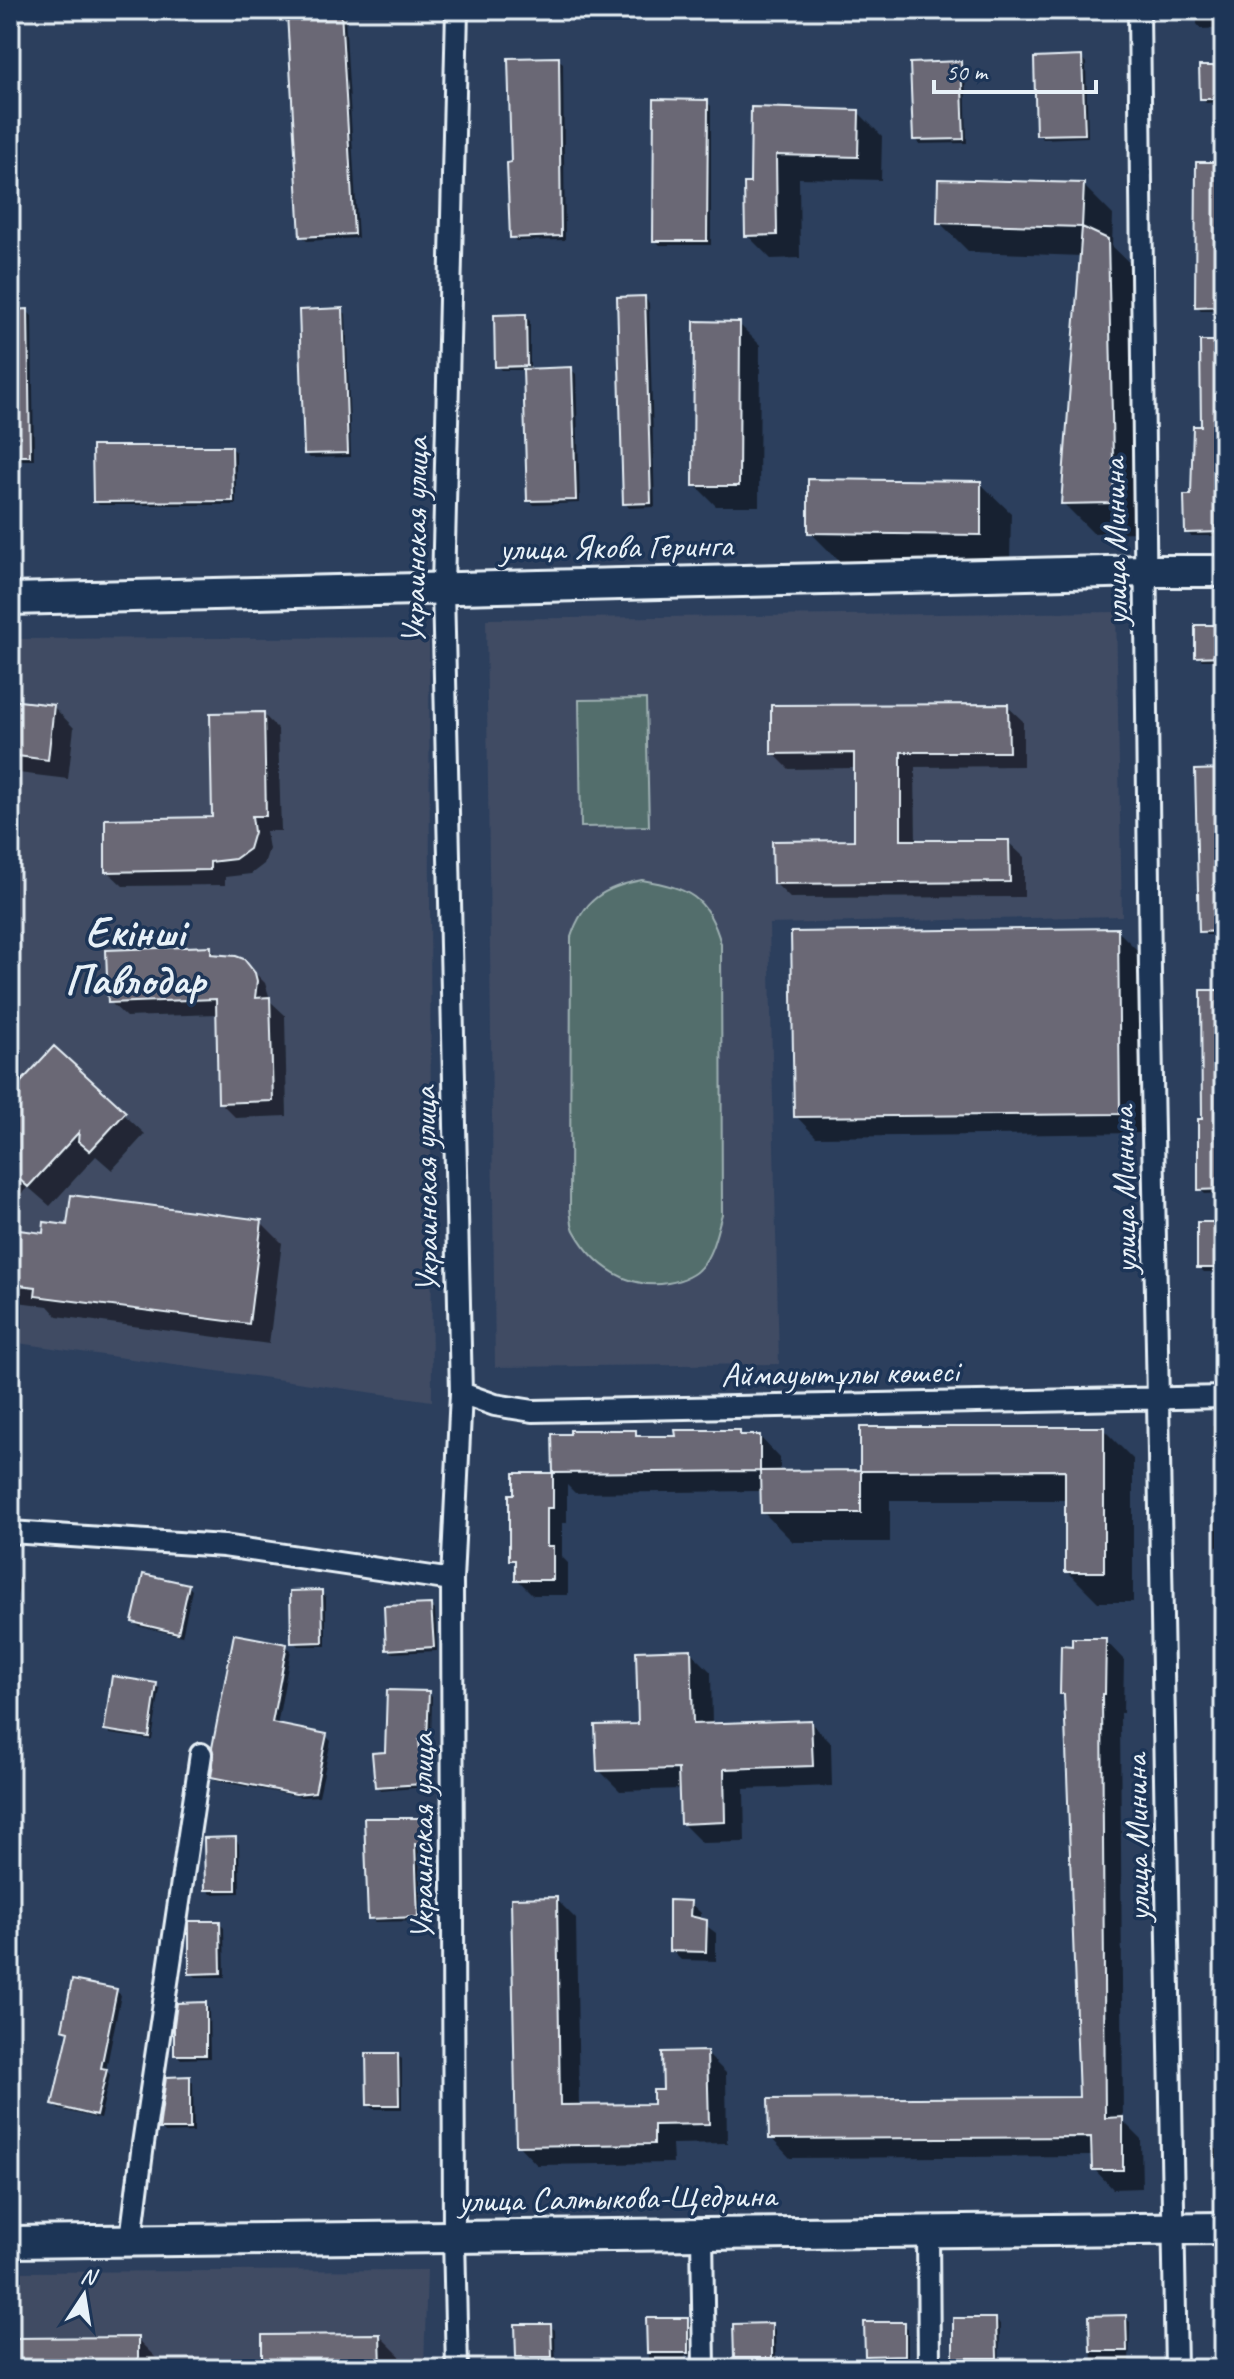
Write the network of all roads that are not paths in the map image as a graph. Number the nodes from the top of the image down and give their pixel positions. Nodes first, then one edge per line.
1 (457, 10) edge
2 (1139, 10) edge
3 (1146, 571) junction
4 (1224, 571) edge
5 (443, 588) junction
6 (10, 599) edge
7 (461, 1393) junction
8 (1160, 1397) junction
9 (1224, 1397) edge
10 (10, 1532) edge
11 (452, 1580) junction
12 (201, 1754) dead end
13 (1175, 2228) junction
14 (1224, 2228) edge
15 (928, 2231) junction
16 (702, 2234) junction
17 (454, 2237) junction
18 (131, 2239) junction
19 (10, 2242) edge
20 (457, 2369) edge
21 (704, 2369) edge
22 (929, 2369) edge
23 (1176, 2369) edge

1 - 5 street, Украинская улица
2 - 3 street, улица Минина
3 - 4 street, улица Якова Геринга
3 - 5 street, улица Якова Геринга
3 - 8 street, улица Минина
5 - 6 street, улица Якова Геринга
5 - 7 street, Украинская улица
7 - 8 street, Аймауытұлы көшесі
7 - 11 street, Украинская улица
8 - 9 street, Аймауытұлы көшесі
8 - 13 street, улица Минина
10 - 11 street
11 - 17 street, Украинская улица
12 - 18 street
13 - 14 street, улица Салтыкова-Щедрина
13 - 15 street, улица Салтыкова-Щедрина
13 - 23 street, улица Минина
15 - 16 street, улица Салтыкова-Щедрина
15 - 22 street
16 - 17 street, улица Салтыкова-Щедрина
16 - 21 street
17 - 18 street, улица Салтыкова-Щедрина
17 - 20 street, Украинская улица
18 - 19 street, улица Салтыкова-Щедрина

